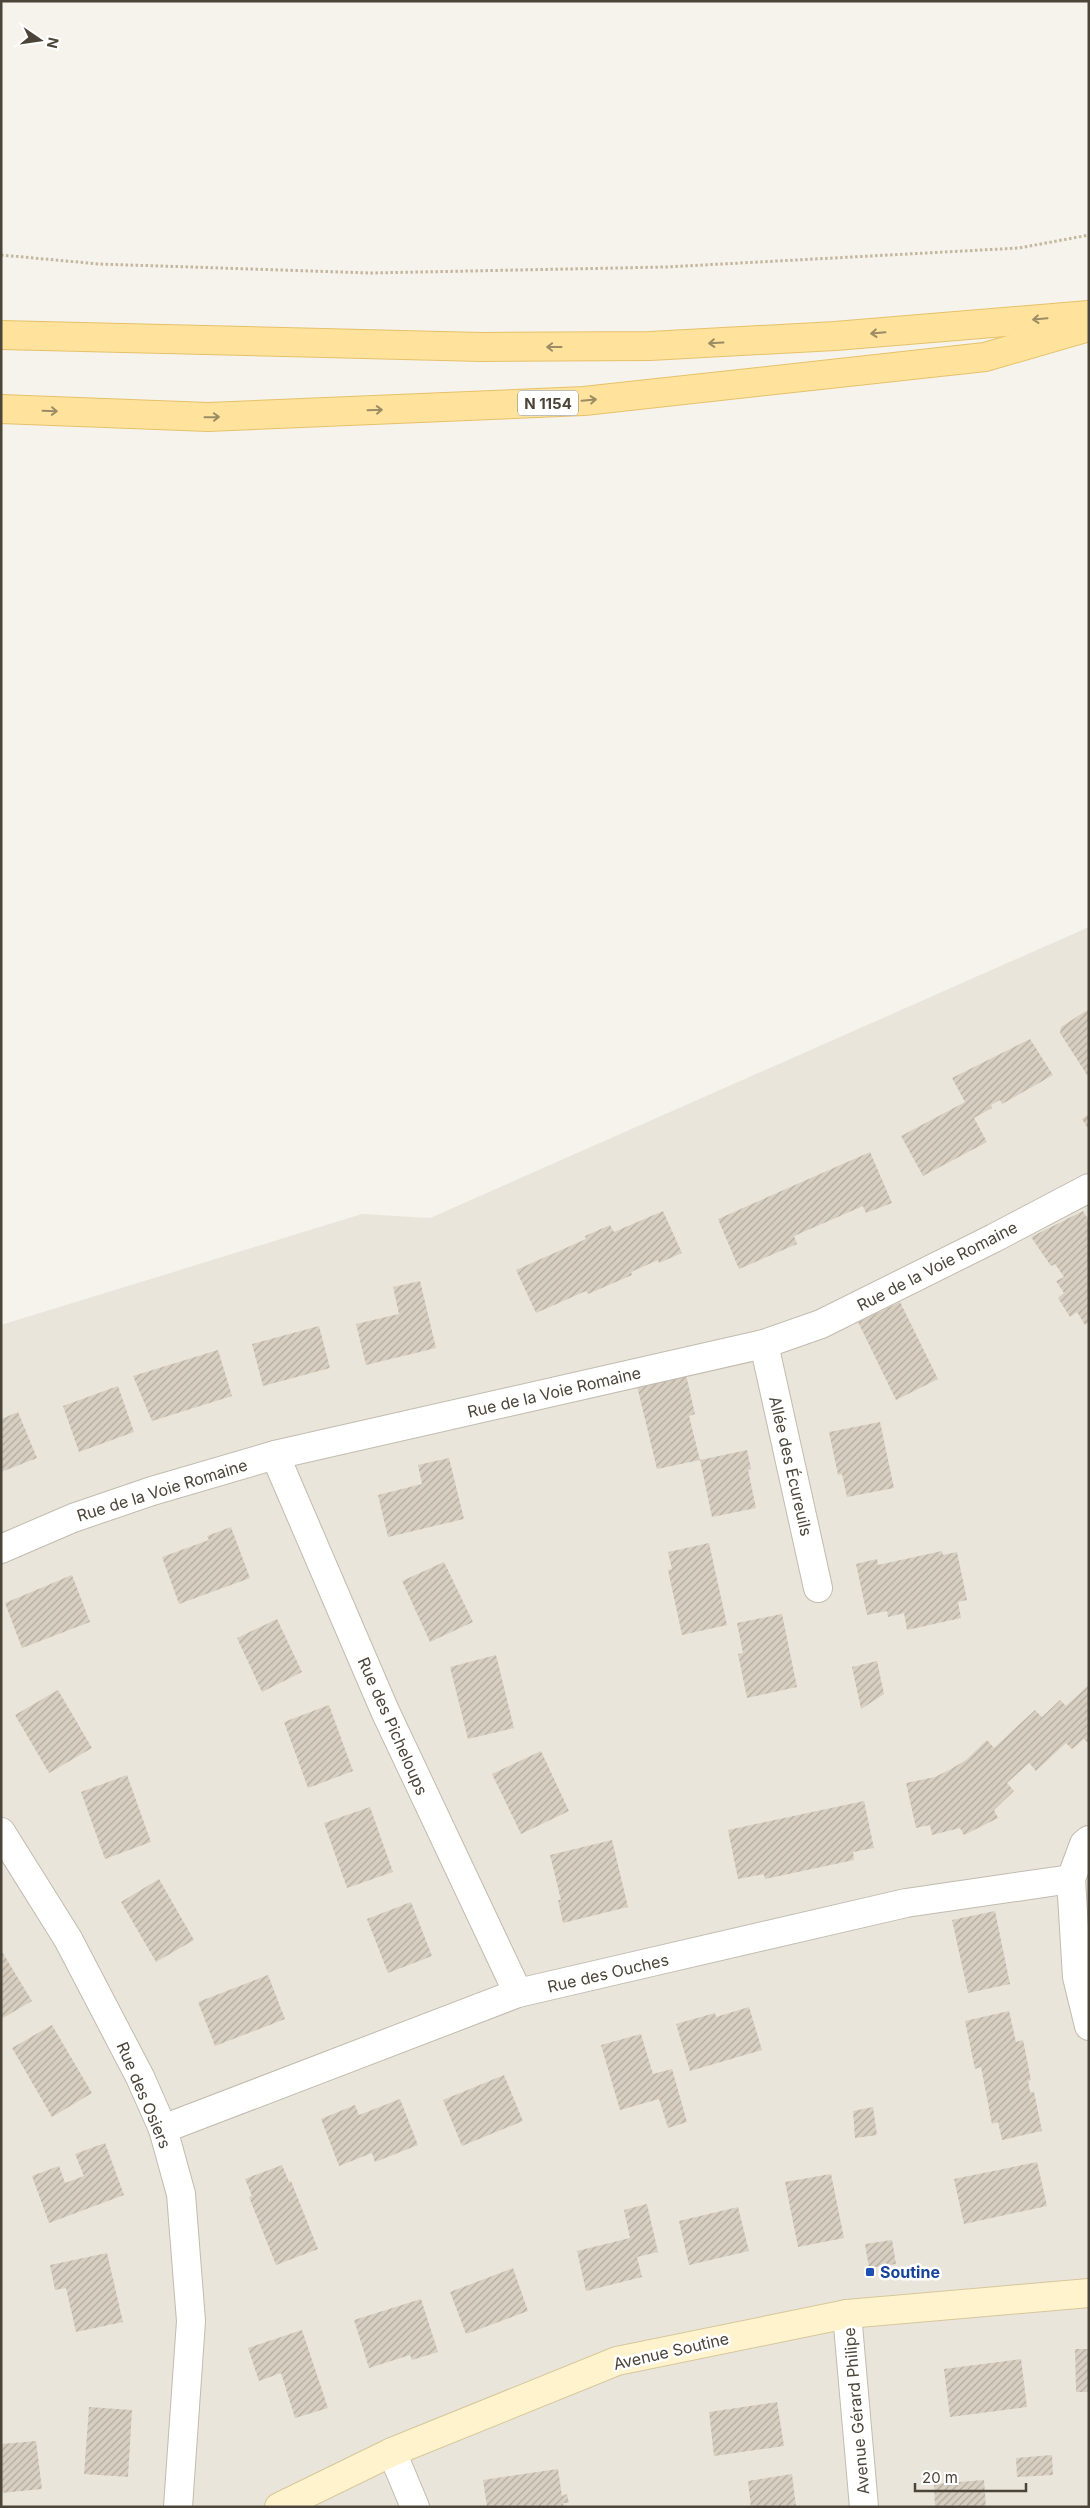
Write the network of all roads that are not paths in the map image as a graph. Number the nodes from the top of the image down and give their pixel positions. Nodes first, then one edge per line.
1 (1089, 315) edge
2 (1089, 327) edge
3 (1, 335) edge
4 (1, 408) edge
5 (1089, 1188) edge
6 (764, 1344) junction
7 (276, 1455) junction
8 (1, 1549) edge
9 (818, 1588) dead end
10 (1, 1832) edge
11 (1089, 1840) edge
12 (1070, 1879) junction
13 (518, 1993) junction
14 (1089, 2026) edge
15 (162, 2129) junction
16 (1089, 2293) edge
17 (846, 2314) junction
18 (392, 2452) junction
19 (178, 2507) edge
20 (279, 2507) edge
21 (415, 2507) edge
22 (864, 2507) edge

1 -> 3 main road
4 -> 2 main road, N 1154
5 - 6 street, Rue de la Voie Romaine
6 - 7 street, Rue de la Voie Romaine
6 - 9 street, Allée des Écureuils
7 - 8 street, Rue de la Voie Romaine
7 - 13 street, Rue des Picheloups
10 - 15 street, Rue des Osiers
11 - 12 street
12 - 13 street, Rue des Ouches
12 - 14 street
13 - 15 street, Rue des Ouches
15 - 19 street, Rue des Osiers
16 - 17 street, Avenue Soutine
17 - 18 street, Avenue Soutine
17 - 22 street, Avenue Gérard Philipe
18 - 20 street, Avenue Soutine
18 - 21 street

